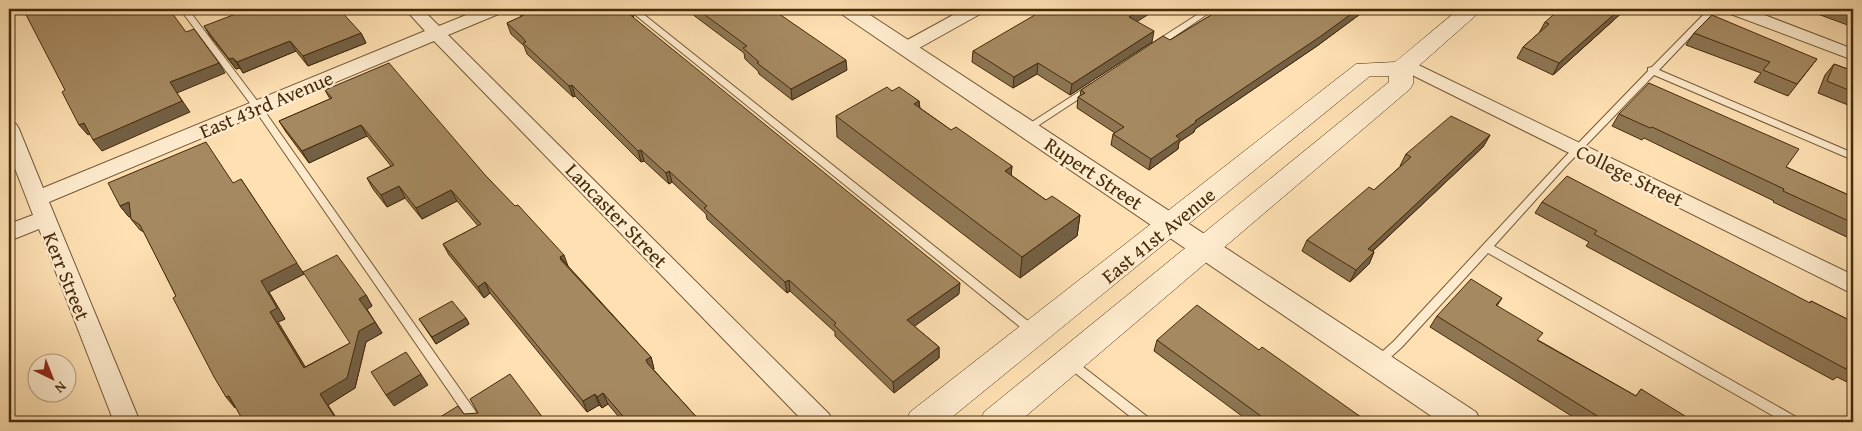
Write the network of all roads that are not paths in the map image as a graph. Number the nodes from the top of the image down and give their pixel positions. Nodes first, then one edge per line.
1 (184, 9) edge
2 (413, 9) edge
3 (495, 9) edge
4 (632, 9) edge
5 (847, 9) edge
6 (976, 9) edge
7 (1211, 9) edge
8 (1472, 9) edge
9 (1713, 9) edge
10 (1734, 9) edge
11 (438, 33) junction
12 (906, 48) junction
13 (1146, 52) edge
14 (1853, 55) edge
15 (1403, 67) junction
16 (1652, 70) junction
17 (1096, 84) edge
18 (258, 108) junction
19 (1027, 129) junction
20 (9, 130) edge
21 (1577, 149) junction
22 (1853, 158) edge
23 (40, 209) junction
24 (1171, 224) junction
25 (9, 234) edge
26 (1205, 247) junction
27 (1486, 247) junction
28 (1853, 285) edge
29 (1036, 333) junction
30 (1069, 361) junction
31 (1378, 363) junction
32 (127, 422) edge
33 (477, 422) edge
34 (820, 422) edge
35 (922, 422) edge
36 (996, 422) edge
37 (1145, 422) edge
38 (1465, 422) edge
39 (1794, 422) edge

1 - 18 lane
2 - 11 street, Lancaster Street
3 - 11 street, East 43rd Avenue
4 - 29 lane
5 - 12 street, Rupert Street
6 - 12 street
7 - 13 lane
8 - 15 main road
9 - 16 lane
10 - 14 street
11 - 18 street, East 43rd Avenue
11 - 34 street, Lancaster Street
12 - 19 street, Rupert Street
15 - 21 street, College Street
15 - 24 main road, East 41st Avenue
15 - 26 main road, East 41st Avenue
16 - 21 lane
16 - 22 lane
17 - 19 lane
18 - 23 street, East 43rd Avenue
18 - 33 lane
19 - 24 street, Rupert Street
20 - 23 street, Kerr Street
21 - 27 lane
21 - 28 street, College Street
23 - 25 street, East 43rd Avenue
23 - 32 street, Kerr Street
24 - 26 street, Rupert Street
24 - 29 main road, East 41st Avenue
26 - 30 main road, East 41st Avenue
26 - 31 street, Rupert Street
27 - 31 lane
27 - 39 lane
29 - 35 main road, East 41st Avenue
30 - 36 main road, East 41st Avenue
30 - 37 lane
31 - 38 street, Rupert Street

